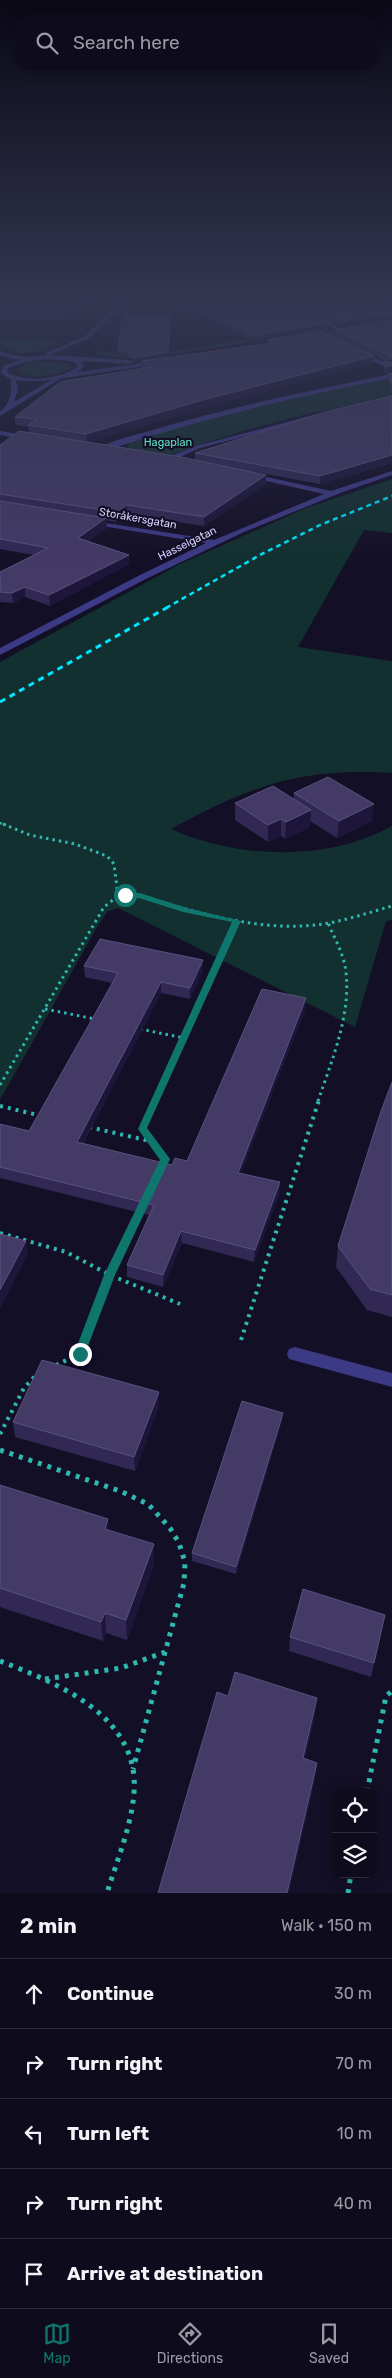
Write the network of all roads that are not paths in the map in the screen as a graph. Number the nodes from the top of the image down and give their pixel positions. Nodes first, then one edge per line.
1 (15, 389) edge
2 (40, 389) edge
3 (328, 389) edge
4 (9, 407) junction
5 (333, 412) edge
6 (0, 414) edge
7 (0, 433) edge
8 (38, 439) edge
9 (93, 447) edge
10 (102, 449) junction
11 (121, 452) edge
12 (158, 457) edge
13 (168, 458) junction
14 (187, 462) edge
15 (392, 473) edge
16 (245, 474) edge
17 (333, 494) junction
18 (77, 520) edge
19 (213, 542) junction
20 (0, 652) edge
21 (295, 1354) dead end
22 (392, 1380) edge

1 - 4 street
2 - 4 street
3 - 10 street
4 - 6 street
5 - 13 street
7 - 8 street
9 - 10 street
10 - 11 street
12 - 13 street
13 - 14 street
15 - 17 street, Hasselgatan
16 - 17 street
17 - 19 street, Hasselgatan
18 - 19 street, Storåkersgatan
19 - 20 street, Hasselgatan
21 - 22 street

